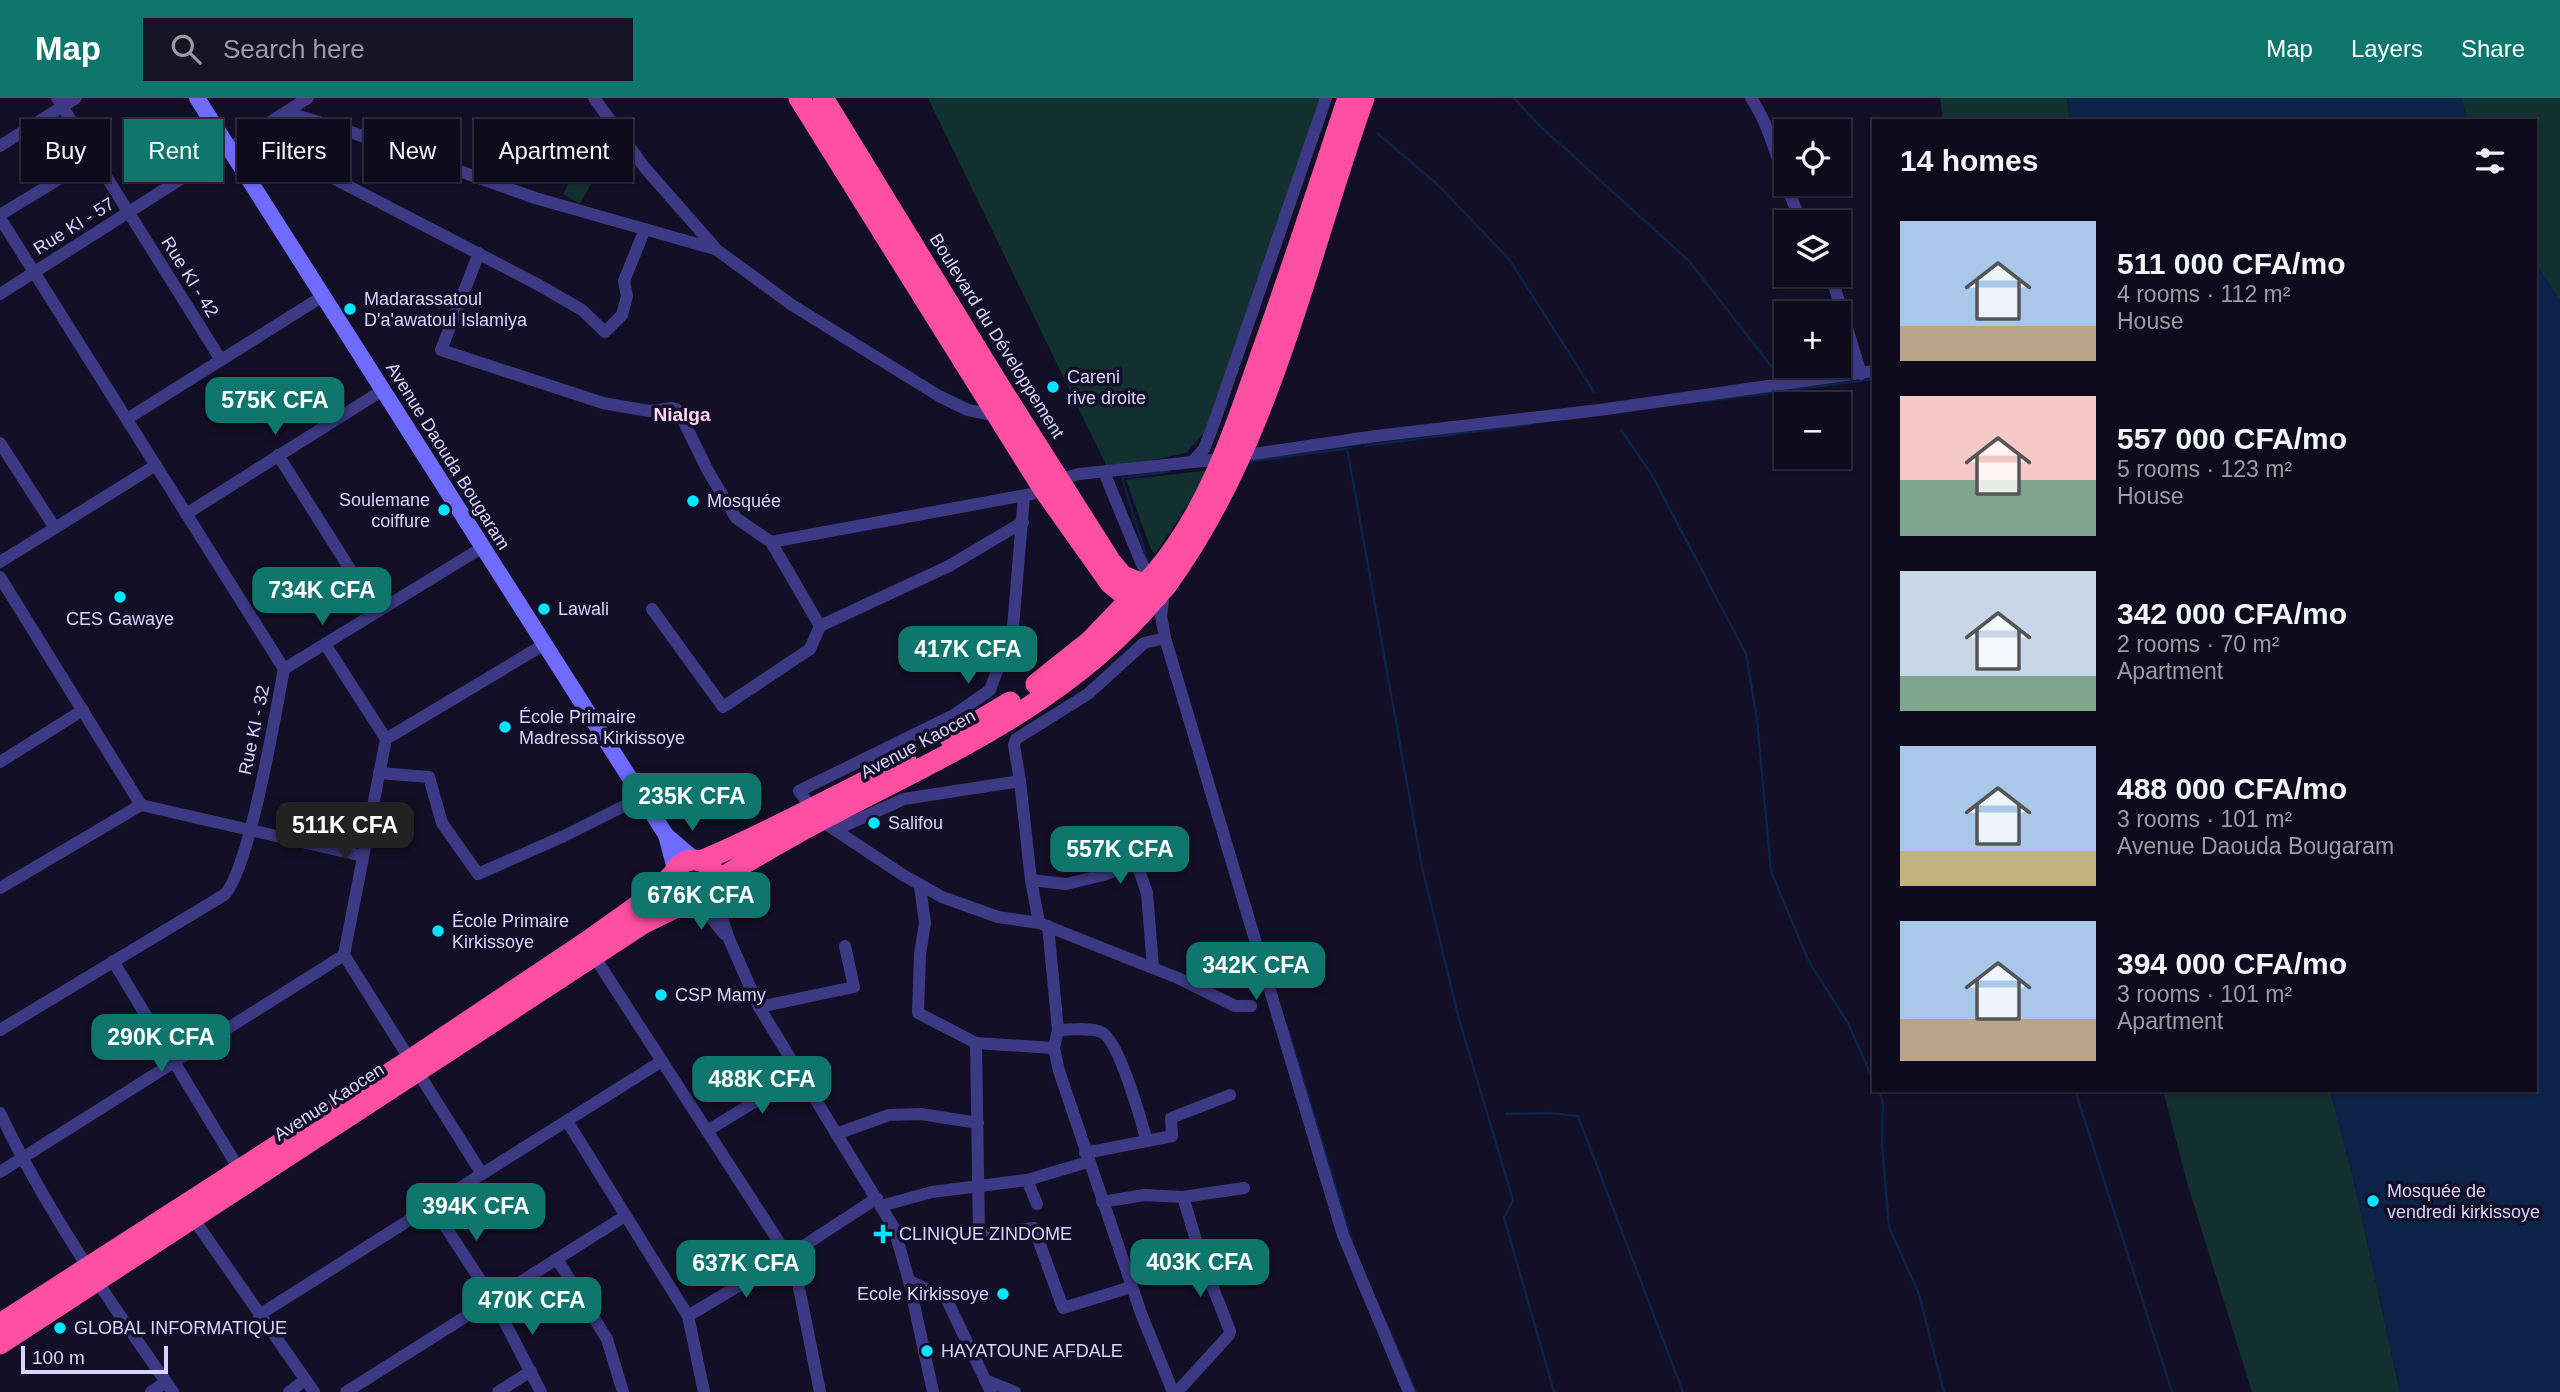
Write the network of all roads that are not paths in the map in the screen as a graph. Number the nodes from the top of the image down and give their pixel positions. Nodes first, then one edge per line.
1 (76, 98) edge
2 (197, 98) edge
3 (308, 98) edge
4 (594, 98) edge
5 (799, 98) edge
6 (822, 98) edge
7 (1326, 98) edge
8 (1751, 98) edge
9 (60, 102) edge
10 (1354, 108) edge
11 (285, 113) junction
12 (71, 119) edge
13 (0, 146) edge
14 (229, 149) junction
15 (55, 182) edge
16 (110, 182) edge
17 (1796, 210) edge
18 (129, 212) junction
19 (0, 217) edge
20 (645, 229) junction
21 (717, 250) junction
22 (479, 253) junction
23 (34, 272) junction
24 (1835, 287) edge
25 (0, 294) edge
26 (323, 296) junction
27 (942, 309) junction
28 (972, 357) junction
29 (221, 360) junction
30 (1872, 371) edge
31 (1861, 374) junction
32 (383, 390) junction
33 (999, 416) junction
34 (127, 419) junction
35 (0, 443) edge
36 (1253, 454) dead end
37 (278, 455) junction
38 (1212, 460) dead end
39 (1193, 461) junction
40 (156, 466) junction
41 (1104, 472) junction
42 (1043, 489) junction
43 (186, 514) junction
44 (1023, 522) junction
45 (55, 528) junction
46 (771, 542) junction
47 (483, 547) junction
48 (0, 562) edge
49 (0, 577) edge
50 (1110, 583) junction
51 (1151, 588) junction
52 (652, 609) dead end
53 (377, 612) junction
54 (1106, 623) junction
55 (820, 626) junction
56 (1165, 638) junction
57 (325, 644) junction
58 (545, 644) junction
59 (285, 669) junction
60 (83, 710) junction
61 (386, 739) junction
62 (0, 762) edge
63 (379, 773) junction
64 (1020, 781) junction
65 (642, 797) junction
66 (141, 805) junction
67 (821, 819) junction
68 (250, 830) junction
69 (363, 856) junction
70 (686, 866) junction
71 (1031, 880) junction
72 (920, 886) junction
73 (0, 888) edge
74 (704, 895) junction
75 (1044, 924) junction
76 (845, 946) dead end
77 (344, 955) junction
78 (594, 956) junction
79 (113, 961) junction
80 (1153, 968) junction
81 (1251, 1006) dead end
82 (759, 1007) junction
83 (0, 1030) edge
84 (1058, 1030) junction
85 (976, 1043) junction
86 (1054, 1048) junction
87 (662, 1061) junction
88 (174, 1063) junction
89 (414, 1066) junction
90 (800, 1074) junction
91 (1230, 1095) dead end
92 (0, 1112) edge
93 (567, 1121) junction
94 (978, 1123) junction
95 (707, 1131) junction
96 (836, 1134) junction
97 (1147, 1141) junction
98 (22, 1158) junction
99 (1086, 1158) junction
100 (239, 1169) junction
101 (0, 1172) edge
102 (482, 1174) junction
103 (1027, 1181) junction
104 (978, 1187) junction
105 (1244, 1188) dead end
106 (1183, 1197) junction
107 (879, 1202) junction
108 (1102, 1202) junction
109 (1037, 1204) dead end
110 (432, 1206) junction
111 (625, 1216) junction
112 (193, 1218) junction
113 (788, 1256) junction
114 (556, 1259) junction
115 (91, 1275) junction
116 (909, 1280) junction
117 (1131, 1287) junction
118 (492, 1298) junction
119 (259, 1315) junction
120 (688, 1316) junction
121 (0, 1324) edge
122 (0, 1344) edge
123 (531, 1371) junction
124 (305, 1380) junction
125 (988, 1386) edge
126 (170, 1387) edge
127 (151, 1392) edge
128 (289, 1392) edge
129 (314, 1392) edge
130 (346, 1392) edge
131 (498, 1392) edge
132 (541, 1392) edge
133 (623, 1392) edge
134 (704, 1392) edge
135 (820, 1392) edge
136 (933, 1392) edge
137 (1015, 1392) edge
138 (1175, 1392) edge
139 (1409, 1392) edge

1 - 9 street
2 - 14 street, Avenue Daouda Bougaram
3 - 11 street, Rue KI - 57
4 - 21 street
5 - 27 highway, Boulevard du Développement
6 - 27 highway, Boulevard du Développement
7 - 39 street
8 - 17 street
9 - 12 street, Rue KI - 42
9 - 13 street
10 - 51 highway
11 - 14 street, Rue KI - 57
11 - 20 street
11 - 22 street
14 - 18 street, Rue KI - 57
14 - 26 street, Avenue Daouda Bougaram
15 - 19 street
16 - 18 street, Rue KI - 42
18 - 23 street, Rue KI - 57
18 - 29 street, Rue KI - 42
19 - 23 street, Rue KI - 32
20 - 21 street
20 - 22 street
21 - 33 street
22 - 46 street
23 - 25 street, Rue KI - 57
23 - 34 street, Rue KI - 32
24 - 31 street
26 - 29 street
26 - 32 street, Avenue Daouda Bougaram
27 - 28 highway, Boulevard du Développement
28 - 33 highway, Boulevard du Développement
28 - 42 highway, Boulevard du Développement
29 - 34 street
30 - 31 street
31 - 36 street
32 - 37 street
32 - 47 street, Avenue Daouda Bougaram
33 - 42 highway, Boulevard du Développement
34 - 40 street, Rue KI - 32
35 - 45 street
37 - 43 street
37 - 53 street
38 - 39 street
39 - 41 street
40 - 43 street, Rue KI - 32
40 - 45 street
41 - 42 street
41 - 56 street
42 - 44 street
42 - 46 street
42 - 50 highway, Boulevard du Développement
42 - 51 highway, Boulevard du Développement
43 - 59 street, Rue KI - 32
44 - 55 street
44 - 67 street
45 - 48 street
46 - 55 street
47 - 53 street
47 - 58 street, Avenue Daouda Bougaram
49 - 60 street
50 - 51 highway, Boulevard du Développement
50 - 54 highway
51 - 54 highway, Avenue Kaocen
51 - 67 highway, Avenue Kaocen
52 - 55 street
53 - 57 street
54 - 67 highway, Avenue Kaocen
56 - 64 street
56 - 139 street
57 - 59 street
57 - 61 street
58 - 61 street
58 - 65 street, Avenue Daouda Bougaram
59 - 68 street, Rue KI - 32
60 - 62 street
60 - 66 street
61 - 63 street
63 - 65 street
63 - 69 street
64 - 67 street
64 - 71 street
65 - 70 street, Avenue Daouda Bougaram
66 - 68 street
66 - 73 street
67 - 70 highway, Avenue Kaocen
67 - 72 street
67 - 74 highway, Avenue Kaocen
68 - 69 street
68 - 79 street, Rue KI - 32
69 - 77 street
70 - 74 highway
70 - 74 highway
70 - 89 highway, Avenue Kaocen
71 - 75 street
71 - 80 street
72 - 75 street
72 - 85 street
74 - 78 highway, Avenue Kaocen
74 - 82 street
75 - 80 street
75 - 84 street
76 - 82 street
77 - 88 street
77 - 89 street
78 - 87 street
78 - 89 highway, Avenue Kaocen
79 - 83 street, Rue KI - 32
79 - 88 street
80 - 81 street
82 - 90 street
84 - 86 street
84 - 97 street
85 - 86 street
85 - 94 street
86 - 99 street
87 - 93 street
87 - 95 street
88 - 98 street
88 - 100 street
89 - 100 highway, Avenue Kaocen
89 - 102 street
89 - 112 highway, Avenue Kaocen
90 - 95 street
90 - 96 street
91 - 97 street
92 - 98 street
93 - 102 street
93 - 111 street
94 - 96 street
94 - 104 street
95 - 113 street
96 - 107 street
97 - 99 street
98 - 101 street
98 - 115 street
99 - 103 street
99 - 108 street
100 - 115 highway, Avenue Kaocen
102 - 110 street
103 - 104 street
103 - 109 street
104 - 107 street
104 - 117 street
105 - 106 street
106 - 108 street
106 - 138 street
107 - 113 street
107 - 116 street
108 - 117 street
110 - 118 street
110 - 119 street
111 - 114 street
111 - 120 street
112 - 115 highway, Avenue Kaocen
112 - 119 street
113 - 120 street
113 - 135 street
114 - 118 street
114 - 133 street
115 - 121 highway, Avenue Kaocen
115 - 122 highway, Avenue Kaocen
115 - 126 street
116 - 125 street
116 - 136 street
117 - 138 street
118 - 123 street
118 - 130 street
119 - 124 street
120 - 134 street
123 - 131 street
123 - 132 street
124 - 128 street
124 - 129 street
125 - 137 street
126 - 127 street

